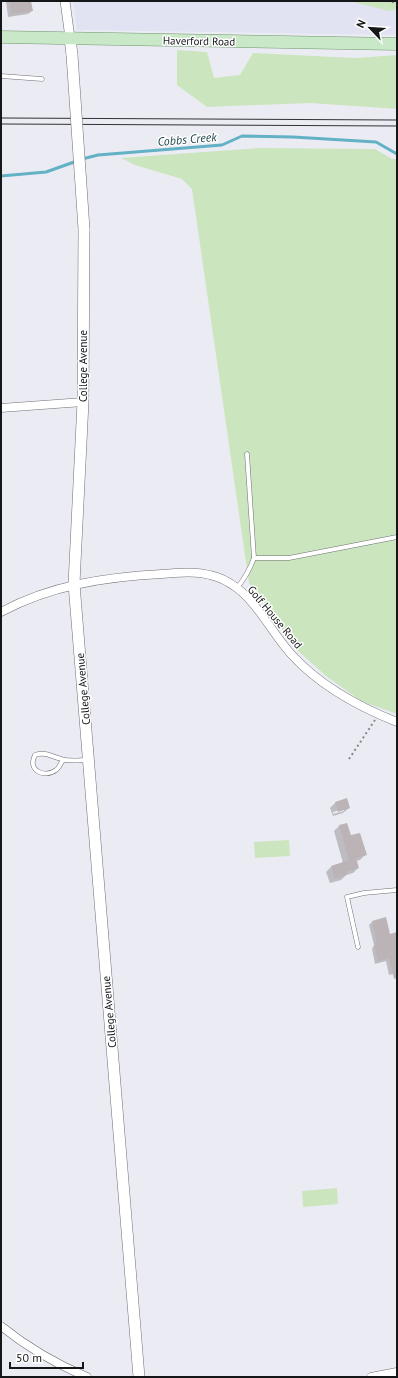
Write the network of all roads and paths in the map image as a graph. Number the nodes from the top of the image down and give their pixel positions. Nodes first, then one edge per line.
1 (65, 1) edge
2 (387, 1) edge
3 (397, 3) edge
4 (1, 37) edge
5 (70, 38) junction
6 (397, 44) edge
7 (1, 76) edge
8 (42, 79) dead end
9 (84, 402) junction
10 (1, 408) edge
11 (247, 454) dead end
12 (397, 537) edge
13 (254, 558) junction
14 (74, 584) junction
15 (237, 588) junction
16 (1, 612) edge
17 (379, 715) junction
18 (397, 722) edge
19 (349, 759) dead end
20 (63, 760) junction
21 (88, 760) junction
22 (397, 890) edge
23 (358, 947) dead end
24 (1, 1326) edge
25 (397, 1372) edge
26 (87, 1377) edge
27 (140, 1377) edge
28 (371, 1377) edge

1 - 5 street, College Avenue
2 - 3 path
4 - 5 main road, Haverford Road
5 - 6 main road, Haverford Road
5 - 9 main road, College Avenue, bridge
7 - 8 lane
9 - 10 street
9 - 14 main road, College Avenue
11 - 13 lane
12 - 13 lane
13 - 15 lane
14 - 15 street, Golf House Road
14 - 16 street, Golf House Road
14 - 21 main road, College Avenue
15 - 17 street, Golf House Road
17 - 18 street, Golf House Road
17 - 19 path
20 - 20 lane
20 - 21 lane
21 - 27 main road, College Avenue
22 - 23 lane
24 - 26 street
25 - 28 street

